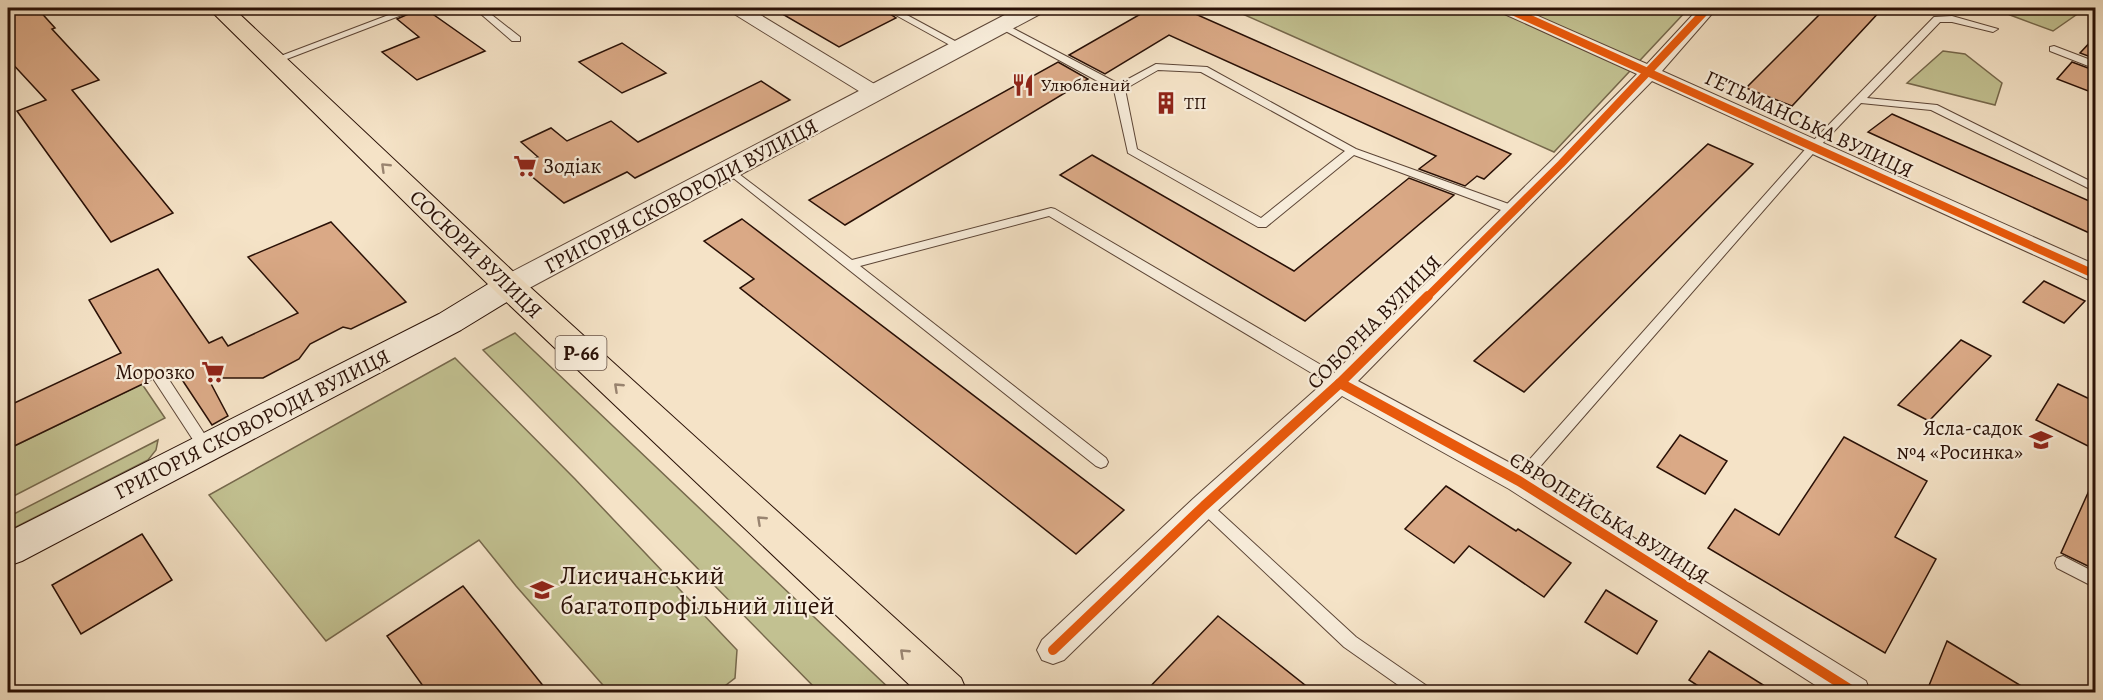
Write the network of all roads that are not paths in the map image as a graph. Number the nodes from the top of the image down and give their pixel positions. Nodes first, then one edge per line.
1 (220, 8) edge
2 (415, 8) edge
3 (478, 8) edge
4 (737, 8) edge
5 (888, 8) edge
6 (1034, 8) edge
7 (1506, 8) edge
8 (1708, 8) edge
9 (1001, 26) junction
10 (1993, 29) dead end
11 (516, 39) dead end
12 (960, 46) junction
13 (2054, 49) dead end
14 (275, 60) junction
15 (2096, 66) edge
16 (1651, 71) junction
17 (1119, 88) junction
18 (874, 92) junction
19 (1859, 100) junction
20 (1814, 146) junction
21 (1352, 151) junction
22 (731, 171) junction
23 (2096, 189) edge
24 (1513, 210) junction
25 (849, 265) junction
26 (2096, 275) edge
27 (509, 286) junction
28 (159, 376) dead end
29 (1340, 383) junction
30 (206, 448) junction
31 (1101, 462) dead end
32 (1519, 481) junction
33 (1204, 506) junction
34 (8, 550) edge
35 (2062, 563) dead end
36 (2096, 581) edge
37 (1053, 650) dead end
38 (946, 693) edge
39 (1422, 693) edge
40 (1854, 693) edge

1 - 14 main road, СОСЮРИ ВУЛИЦЯ / Р-66
2 - 14 lane
3 - 11 lane
4 - 18 street
5 - 12 lane
6 - 9 street, ГРИГОРІЯ СКОВОРОДИ ВУЛИЦЯ
7 - 16 street, ГЕТЬМАНСЬКА ВУЛИЦЯ
8 - 16 street, СОБОРНА ВУЛИЦЯ
9 - 12 street, ГРИГОРІЯ СКОВОРОДИ ВУЛИЦЯ
9 - 17 lane
10 - 19 lane
12 - 18 street, ГРИГОРІЯ СКОВОРОДИ ВУЛИЦЯ
13 - 15 lane
27 -> 14 main road, СОСЮРИ ВУЛИЦЯ / Р-66
16 - 20 street, ГЕТЬМАНСЬКА ВУЛИЦЯ
16 - 24 street, СОБОРНА ВУЛИЦЯ
17 - 21 lane
17 - 21 lane
18 - 22 street, ГРИГОРІЯ СКОВОРОДИ ВУЛИЦЯ
19 - 20 lane
19 - 23 lane
20 - 26 street, ГЕТЬМАНСЬКА ВУЛИЦЯ
20 - 32 lane
21 - 24 lane
22 - 25 lane
22 - 27 street, ГРИГОРІЯ СКОВОРОДИ ВУЛИЦЯ
24 - 29 street, СОБОРНА ВУЛИЦЯ
25 - 29 lane
25 - 31 lane
27 - 30 main road, ГРИГОРІЯ СКОВОРОДИ ВУЛИЦЯ
38 -> 27 main road, СОСЮРИ ВУЛИЦЯ / Р-66
28 - 30 lane
29 - 32 street, ЄВРОПЕЙСЬКА ВУЛИЦЯ
29 - 33 street, СОБОРНА ВУЛИЦЯ
30 - 34 main road, ГРИГОРІЯ СКОВОРОДИ ВУЛИЦЯ
32 - 40 street, ЄВРОПЕЙСЬКА ВУЛИЦЯ
33 - 37 street, СОБОРНА ВУЛИЦЯ
33 - 39 lane
35 - 36 lane

